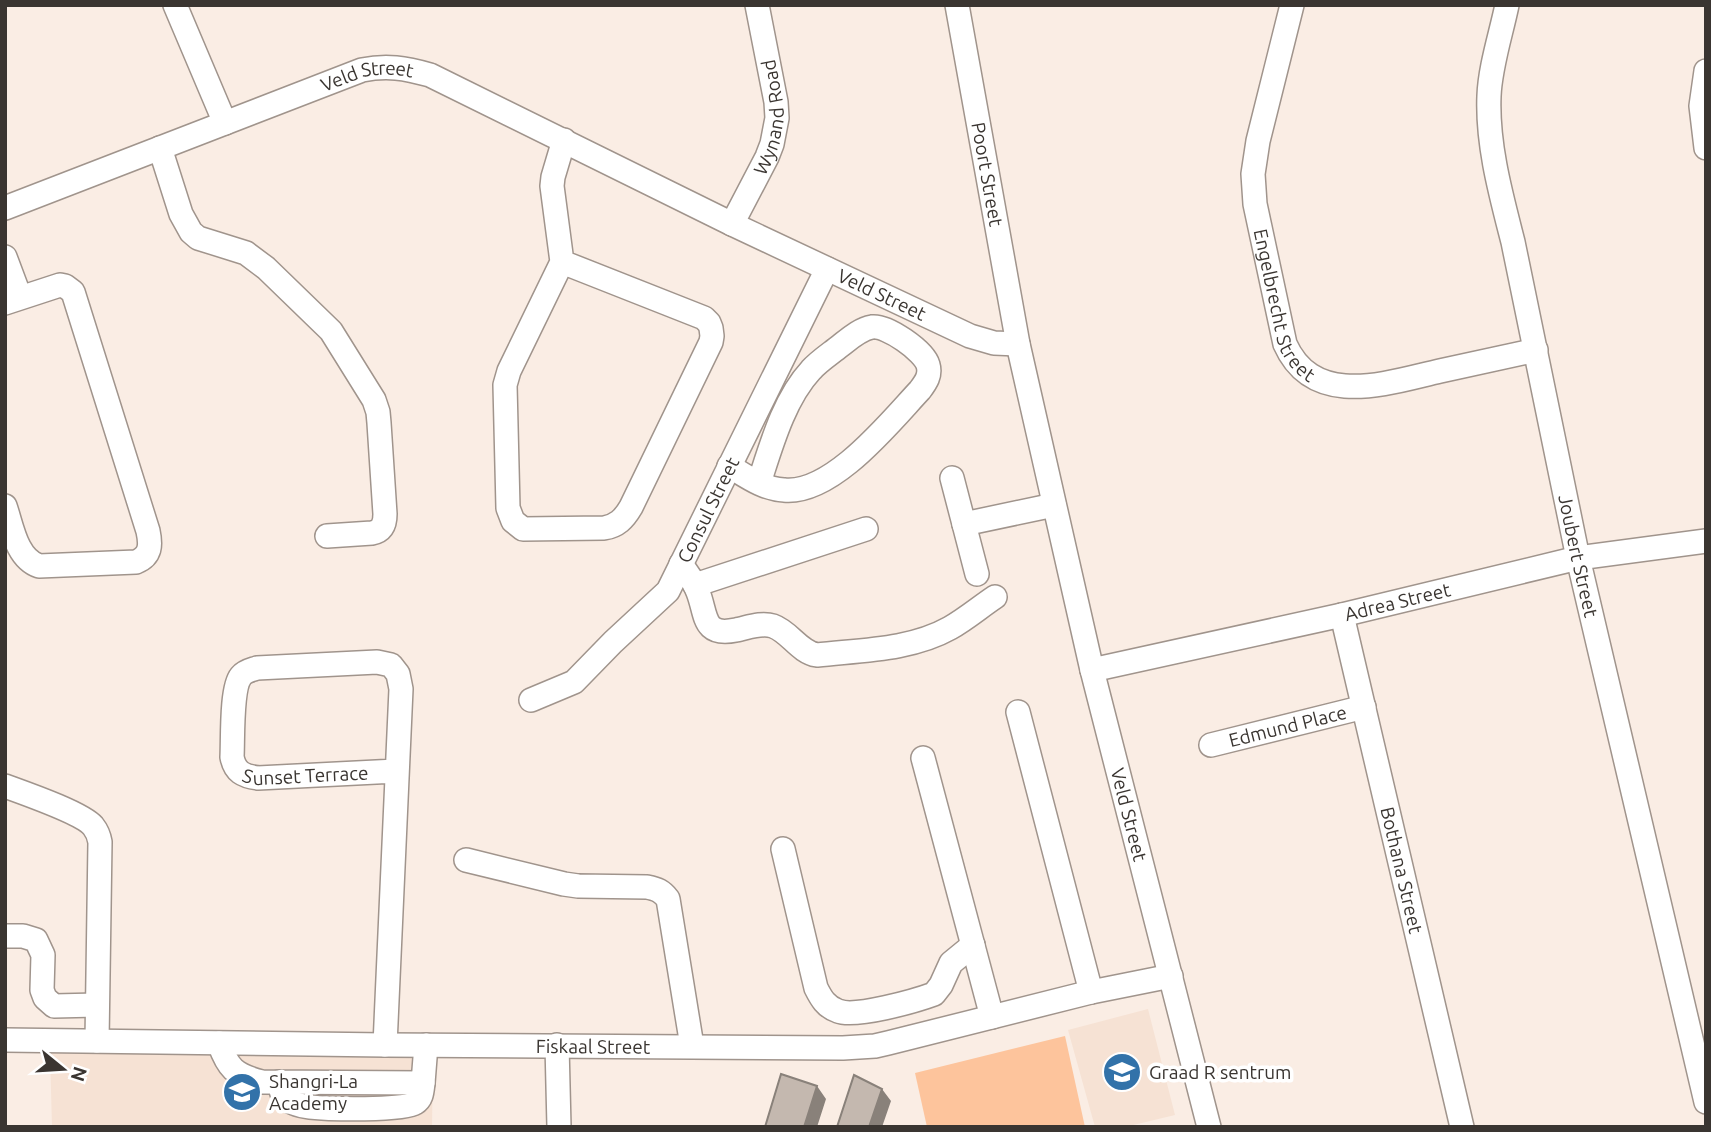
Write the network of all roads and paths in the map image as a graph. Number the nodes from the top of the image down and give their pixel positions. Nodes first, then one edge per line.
1 (175, 5) edge
2 (757, 5) edge
3 (957, 5) edge
4 (1292, 5) edge
5 (1507, 5) edge
6 (1706, 71) edge
7 (225, 123) junction
8 (564, 140) junction
9 (160, 148) junction
10 (1706, 148) edge
11 (5, 208) edge
12 (732, 225) junction
13 (5, 257) edge
14 (562, 262) junction
15 (827, 269) junction
16 (13, 300) edge
17 (1018, 344) junction
18 (1535, 350) junction
19 (729, 466) junction
20 (952, 478) dead end
21 (759, 483) junction
22 (1054, 505) junction
23 (5, 506) edge
24 (964, 524) junction
25 (866, 529) dead end
26 (327, 536) dead end
27 (1706, 541) edge
28 (1578, 558) junction
29 (681, 564) junction
30 (977, 574) dead end
31 (695, 585) junction
32 (995, 597) dead end
33 (1342, 615) junction
34 (1092, 670) junction
35 (531, 700) dead end
36 (1364, 707) junction
37 (1018, 712) dead end
38 (1211, 745) dead end
39 (923, 758) dead end
40 (397, 771) junction
41 (5, 786) edge
42 (783, 849) dead end
43 (466, 860) dead end
44 (5, 936) edge
45 (973, 945) junction
46 (1171, 976) junction
47 (1091, 992) junction
48 (97, 1005) junction
49 (992, 1017) junction
50 (5, 1040) edge
51 (97, 1041) junction
52 (219, 1043) junction
53 (385, 1045) junction
54 (426, 1045) junction
55 (558, 1045) junction
56 (692, 1046) junction
57 (1706, 1102) edge
58 (559, 1127) edge
59 (1209, 1127) edge
60 (1462, 1127) edge

1 - 7 street
2 - 12 street, Wynand Road
3 - 17 street, Poort Street
4 - 18 street, Engelbrecht Street
5 - 18 street, Joubert Street
6 - 10 street
7 - 8 street, Veld Street
7 - 9 street, Veld Street
8 - 12 street, Veld Street
8 - 14 street
9 - 11 street, Veld Street
9 - 26 street
12 - 15 street, Veld Street
13 - 16 street
14 - 14 street
15 - 17 street, Veld Street
15 - 19 street, Consul Street
16 - 23 street
17 - 22 street, Veld Street
18 - 28 street, Joubert Street
19 - 21 street
19 - 29 street, Consul Street
20 - 24 street
21 - 21 street
22 - 24 street
22 - 34 street, Veld Street
24 - 30 street
25 - 31 street
27 - 28 street, Adrea Street
28 - 33 street, Adrea Street
28 - 57 street, Joubert Street
29 - 31 street
29 - 35 street, Consul Street
31 - 32 street
33 - 34 street, Adrea Street
33 - 36 street, Bothana Street
34 - 46 street, Veld Street
36 - 38 street, Edmund Place
36 - 60 street, Bothana Street
37 - 47 street
39 - 45 street
40 - 40 street, Sunset Terrace
40 - 53 street, Sunset Terrace
41 - 48 street
42 - 45 street
43 - 56 street
44 - 48 street
45 - 49 street
46 - 47 street, Fiskaal Street
46 - 59 street, Veld Street
47 - 49 street, Fiskaal Street
48 - 51 street
49 - 56 street, Fiskaal Street
50 - 51 street, Fiskaal Street
51 - 52 street, Fiskaal Street
52 - 53 street, Fiskaal Street
52 - 54 street
53 - 54 street, Fiskaal Street
54 - 55 street, Fiskaal Street
55 - 56 street, Fiskaal Street
55 - 58 street

